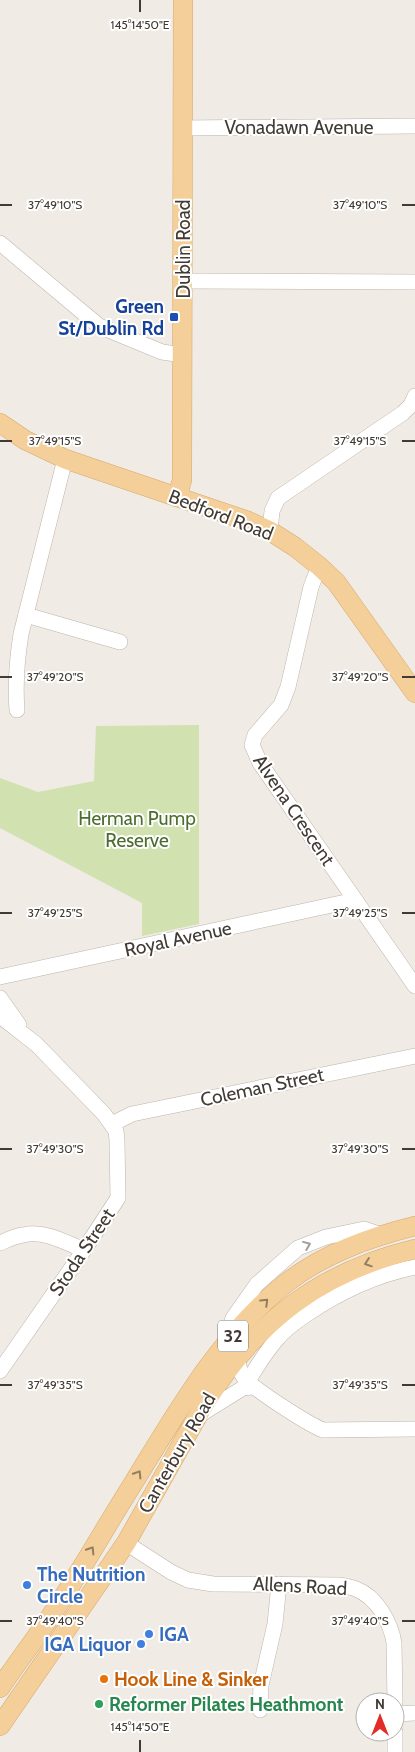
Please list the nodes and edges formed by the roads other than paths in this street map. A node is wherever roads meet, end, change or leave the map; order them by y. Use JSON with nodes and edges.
{"nodes":[{"id":1,"x":183,"y":0,"type":"edge"},
{"id":2,"x":415,"y":126,"type":"edge"},
{"id":3,"x":182,"y":128,"type":"junction"},
{"id":4,"x":0,"y":243,"type":"edge"},
{"id":5,"x":183,"y":281,"type":"junction"},
{"id":6,"x":415,"y":282,"type":"edge"},
{"id":7,"x":183,"y":355,"type":"junction"},
{"id":8,"x":415,"y":396,"type":"edge"},
{"id":9,"x":0,"y":423,"type":"edge"},
{"id":10,"x":65,"y":459,"type":"junction"},
{"id":11,"x":177,"y":497,"type":"junction"},
{"id":12,"x":270,"y":531,"type":"junction"},
{"id":13,"x":320,"y":566,"type":"junction"},
{"id":14,"x":26,"y":615,"type":"junction"},
{"id":15,"x":120,"y":642,"type":"dead end"},
{"id":16,"x":415,"y":693,"type":"edge"},
{"id":17,"x":17,"y":710,"type":"dead end"},
{"id":18,"x":356,"y":900,"type":"junction"},
{"id":19,"x":0,"y":977,"type":"edge"},
{"id":20,"x":415,"y":986,"type":"edge"},
{"id":21,"x":0,"y":998,"type":"edge"},
{"id":22,"x":0,"y":1016,"type":"edge"},
{"id":23,"x":26,"y":1035,"type":"junction"},
{"id":24,"x":415,"y":1056,"type":"edge"},
{"id":25,"x":112,"y":1124,"type":"junction"},
{"id":26,"x":415,"y":1226,"type":"edge"},
{"id":27,"x":0,"y":1243,"type":"edge"},
{"id":28,"x":84,"y":1250,"type":"junction"},
{"id":29,"x":415,"y":1250,"type":"edge"},
{"id":30,"x":415,"y":1267,"type":"edge"},
{"id":31,"x":231,"y":1352,"type":"junction"},
{"id":32,"x":0,"y":1371,"type":"edge"},
{"id":33,"x":249,"y":1386,"type":"junction"},
{"id":34,"x":195,"y":1418,"type":"junction"},
{"id":35,"x":415,"y":1429,"type":"edge"},
{"id":36,"x":104,"y":1530,"type":"junction"},
{"id":37,"x":126,"y":1543,"type":"junction"},
{"id":38,"x":278,"y":1584,"type":"junction"},
{"id":39,"x":1,"y":1686,"type":"edge"},
{"id":40,"x":394,"y":1692,"type":"edge"},
{"id":41,"x":19,"y":1696,"type":"junction"},
{"id":42,"x":260,"y":1710,"type":"dead end"},
{"id":43,"x":0,"y":1726,"type":"edge"}],
"edges":[{"from":1,"to":3,"type":"main road","name":"Dublin Road"},
{"from":2,"to":3,"type":"street","name":"Vonadawn Avenue"},
{"from":3,"to":5,"type":"main road","name":"Dublin Road"},
{"from":4,"to":7,"type":"street"},
{"from":5,"to":6,"type":"street"},
{"from":5,"to":7,"type":"main road","name":"Dublin Road"},
{"from":7,"to":11,"type":"main road","name":"Dublin Road"},
{"from":8,"to":12,"type":"street"},
{"from":9,"to":10,"type":"main road","name":"Bedford Road"},
{"from":10,"to":11,"type":"main road","name":"Bedford Road"},
{"from":10,"to":14,"type":"street"},
{"from":11,"to":12,"type":"main road","name":"Bedford Road"},
{"from":12,"to":13,"type":"main road","name":"Bedford Road"},
{"from":13,"to":16,"type":"main road","name":"Bedford Road"},
{"from":13,"to":18,"type":"street","name":"Alvena Crescent"},
{"from":14,"to":15,"type":"street"},
{"from":14,"to":17,"type":"street"},
{"from":18,"to":19,"type":"street","name":"Royal Avenue"},
{"from":18,"to":20,"type":"street","name":"Alvena Crescent"},
{"from":21,"to":23,"type":"street","name":"Stoda Street"},
{"from":22,"to":23,"type":"street","name":"Stoda Street"},
{"from":23,"to":25,"type":"street","name":"Stoda Street"},
{"from":24,"to":25,"type":"street","name":"Coleman Street"},
{"from":25,"to":28,"type":"street","name":"Stoda Street"},
{"from":31,"to":26,"type":"main road","name":"Canterbury Road","number":"32","one_way":true},
{"from":27,"to":28,"type":"street"},
{"from":28,"to":32,"type":"street","name":"Stoda Street"},
{"from":29,"to":31,"type":"main road","name":"Canterbury Road","number":"32","one_way":true},
{"from":30,"to":33,"type":"street"},
{"from":31,"to":33,"type":"street"},
{"from":31,"to":34,"type":"main road","name":"Canterbury Road","number":"32"},
{"from":36,"to":31,"type":"main road","name":"Canterbury Road","number":"32","one_way":true},
{"from":33,"to":34,"type":"street"},
{"from":33,"to":35,"type":"street"},
{"from":34,"to":37,"type":"main road","name":"Canterbury Road","number":"32"},
{"from":36,"to":37,"type":"main road"},
{"from":39,"to":36,"type":"main road","name":"Canterbury Road","number":"32","one_way":true},
{"from":37,"to":38,"type":"street","name":"Allens Road"},
{"from":37,"to":41,"type":"main road","name":"Canterbury Road","number":"32"},
{"from":38,"to":40,"type":"street","name":"Allens Road"},
{"from":38,"to":42,"type":"street"},
{"from":39,"to":41,"type":"main road"},
{"from":41,"to":43,"type":"main road","name":"Canterbury Road","number":"32"}]}
